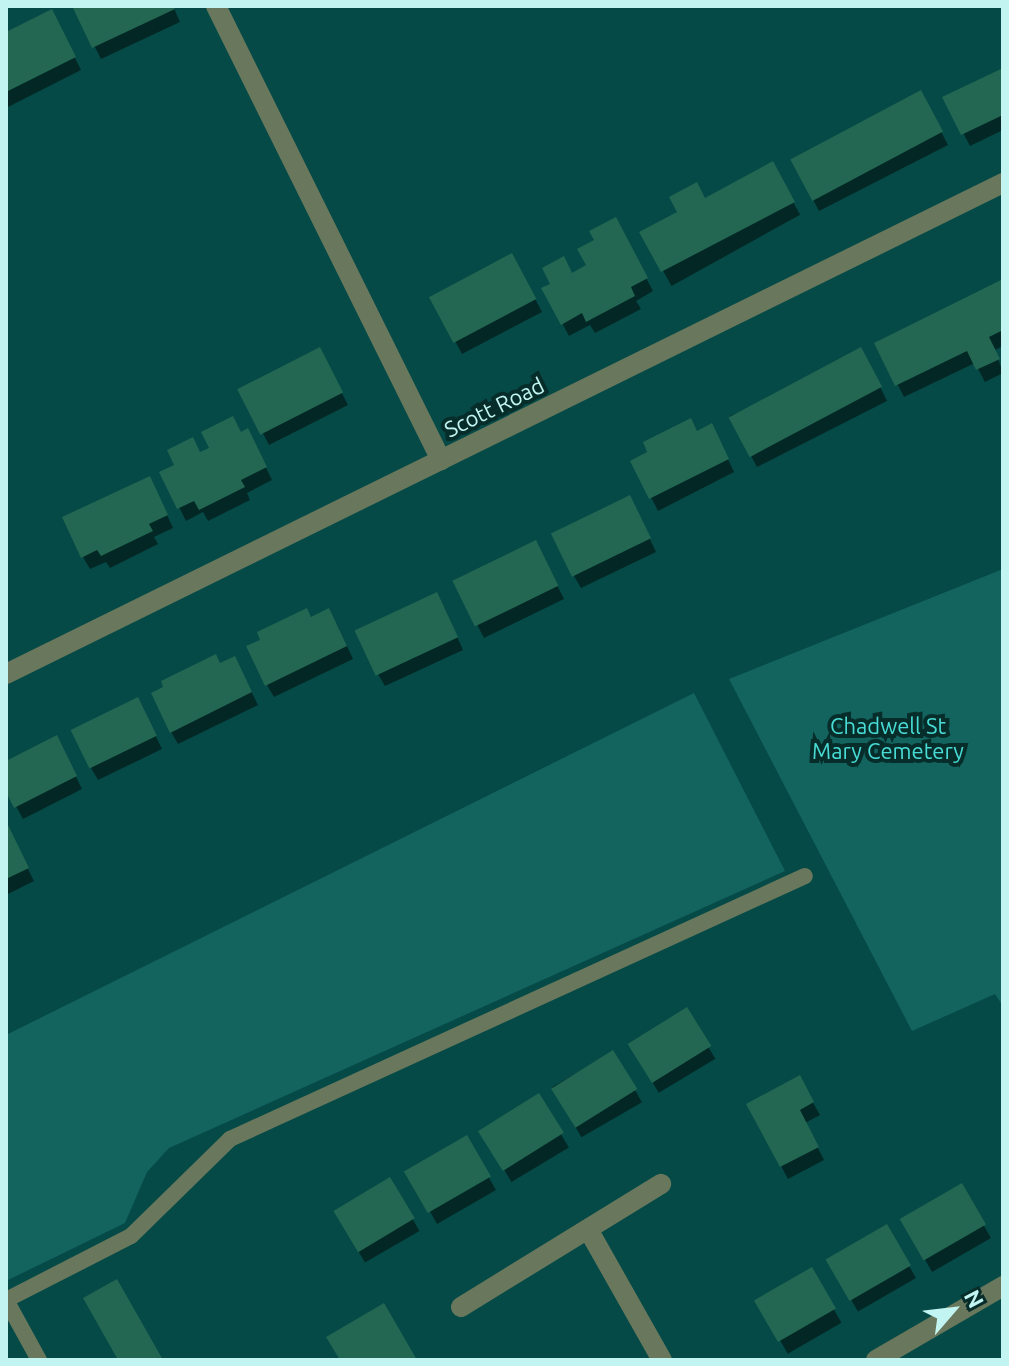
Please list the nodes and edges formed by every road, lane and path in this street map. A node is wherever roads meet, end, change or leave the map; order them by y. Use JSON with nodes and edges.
{"nodes":[{"id":1,"x":216,"y":6,"type":"edge"},
{"id":2,"x":1003,"y":183,"type":"edge"},
{"id":3,"x":441,"y":460,"type":"junction"},
{"id":4,"x":6,"y":674,"type":"edge"},
{"id":5,"x":805,"y":876,"type":"dead end"},
{"id":6,"x":661,"y":1184,"type":"dead end"},
{"id":7,"x":589,"y":1231,"type":"junction"},
{"id":8,"x":1003,"y":1286,"type":"edge"},
{"id":9,"x":461,"y":1307,"type":"dead end"},
{"id":10,"x":39,"y":1360,"type":"edge"},
{"id":11,"x":662,"y":1360,"type":"edge"},
{"id":12,"x":876,"y":1360,"type":"edge"}],
"edges":[{"from":1,"to":3,"type":"street"},
{"from":2,"to":3,"type":"street","name":"Scott Road"},
{"from":3,"to":4,"type":"street","name":"Scott Road"},
{"from":5,"to":10,"type":"lane"},
{"from":6,"to":7,"type":"street"},
{"from":7,"to":9,"type":"street"},
{"from":7,"to":11,"type":"street"},
{"from":8,"to":12,"type":"street"}]}
